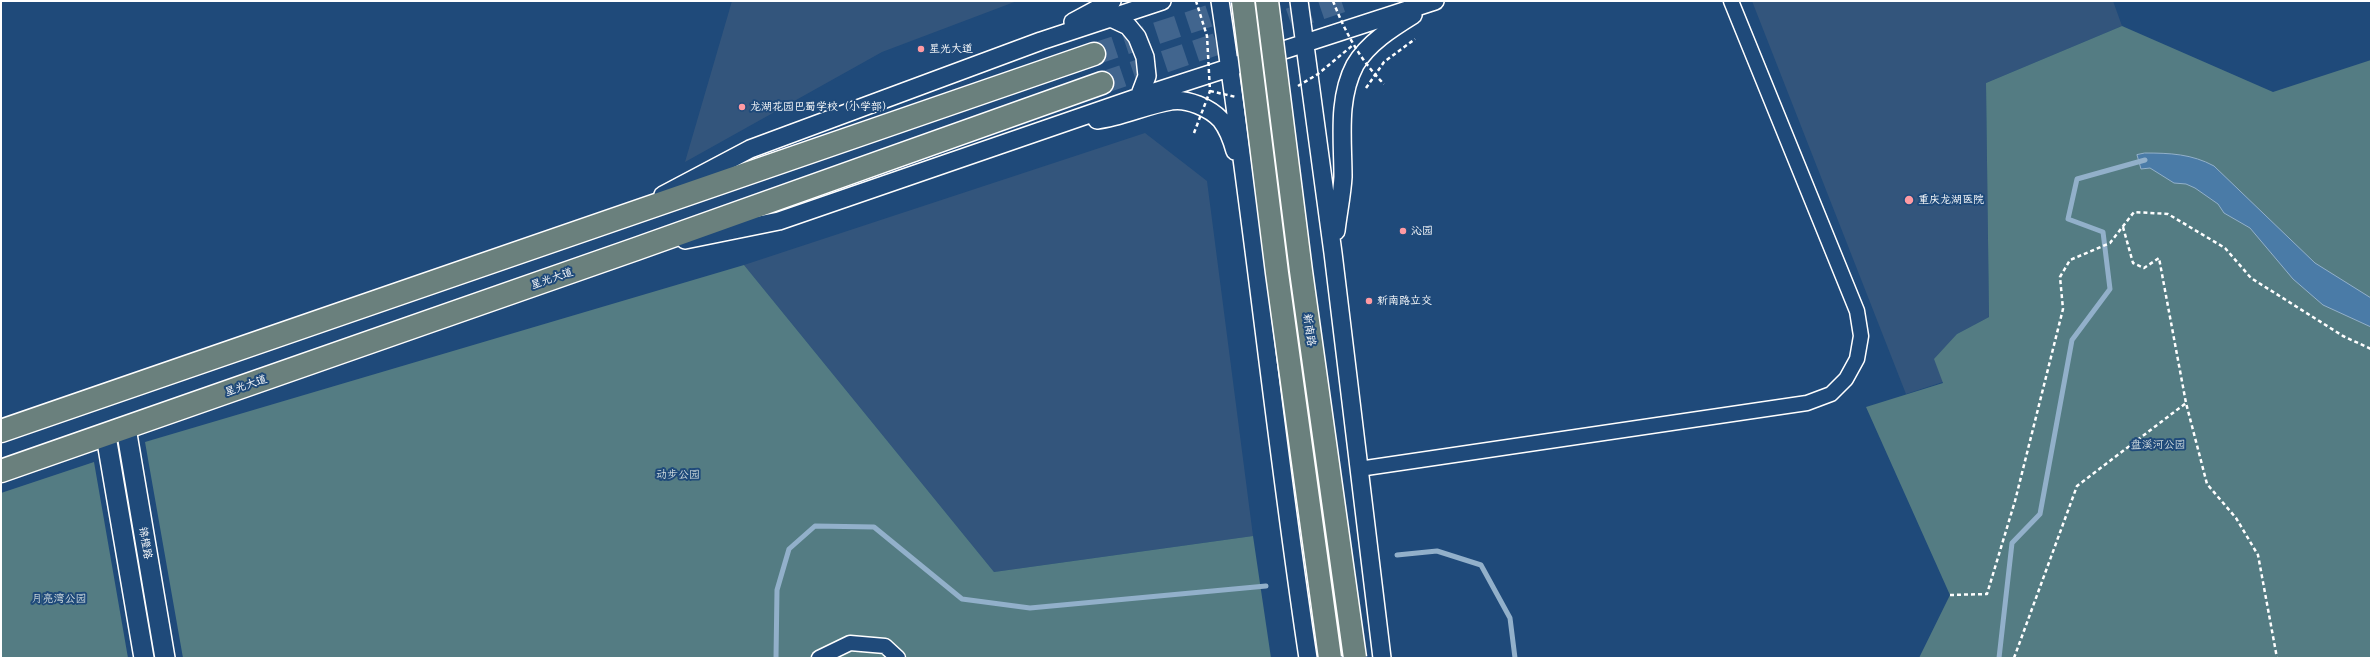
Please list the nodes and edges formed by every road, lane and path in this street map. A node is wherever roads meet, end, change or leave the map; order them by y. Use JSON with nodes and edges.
{"nodes":[{"id":1,"x":1112,"y":1,"type":"edge"},
{"id":2,"x":1162,"y":1,"type":"edge"},
{"id":3,"x":1196,"y":1,"type":"edge"},
{"id":4,"x":1220,"y":1,"type":"edge"},
{"id":5,"x":1243,"y":1,"type":"edge"},
{"id":6,"x":1267,"y":1,"type":"edge"},
{"id":7,"x":1299,"y":1,"type":"edge"},
{"id":8,"x":1334,"y":1,"type":"edge"},
{"id":9,"x":1434,"y":1,"type":"edge"},
{"id":10,"x":1731,"y":1,"type":"edge"},
{"id":11,"x":1111,"y":18,"type":"junction"},
{"id":12,"x":1415,"y":39,"type":"dead end"},
{"id":13,"x":1040,"y":41,"type":"junction"},
{"id":14,"x":1304,"y":44,"type":"junction"},
{"id":15,"x":1094,"y":54,"type":"tunnel mouth"},
{"id":16,"x":1230,"y":66,"type":"junction"},
{"id":17,"x":1374,"y":74,"type":"junction"},
{"id":18,"x":1102,"y":83,"type":"tunnel mouth"},
{"id":19,"x":1384,"y":84,"type":"dead end"},
{"id":20,"x":1364,"y":93,"type":"dead end"},
{"id":21,"x":1139,"y":97,"type":"junction"},
{"id":22,"x":1192,"y":122,"type":"dead end"},
{"id":23,"x":1198,"y":124,"type":"junction"},
{"id":24,"x":1053,"y":126,"type":"junction"},
{"id":25,"x":1203,"y":127,"type":"dead end"},
{"id":26,"x":1194,"y":133,"type":"dead end"},
{"id":27,"x":1245,"y":179,"type":"junction"},
{"id":28,"x":624,"y":215,"type":"junction"},
{"id":29,"x":2123,"y":227,"type":"junction"},
{"id":30,"x":636,"y":249,"type":"junction"},
{"id":31,"x":1333,"y":253,"type":"junction"},
{"id":32,"x":2371,"y":349,"type":"edge"},
{"id":33,"x":2186,"y":403,"type":"junction"},
{"id":34,"x":126,"y":428,"type":"junction"},
{"id":35,"x":1,"y":431,"type":"edge"},
{"id":36,"x":106,"y":436,"type":"junction"},
{"id":37,"x":1359,"y":469,"type":"junction"},
{"id":38,"x":1,"y":471,"type":"edge"},
{"id":39,"x":1950,"y":595,"type":"dead end"},
{"id":40,"x":144,"y":658,"type":"edge"},
{"id":41,"x":165,"y":658,"type":"edge"},
{"id":42,"x":819,"y":658,"type":"edge"},
{"id":43,"x":898,"y":658,"type":"edge"},
{"id":44,"x":1308,"y":658,"type":"edge"},
{"id":45,"x":1330,"y":658,"type":"edge"},
{"id":46,"x":1355,"y":658,"type":"edge"},
{"id":47,"x":1382,"y":658,"type":"edge"},
{"id":48,"x":2014,"y":658,"type":"edge"},
{"id":49,"x":2277,"y":658,"type":"edge"}],
"edges":[{"from":1,"to":13,"type":"street"},
{"from":2,"to":11,"type":"street"},
{"from":3,"to":23,"type":"path","bridge":true},
{"from":4,"to":16,"type":"street"},
{"from":5,"to":45,"type":"main road","bridge":true},
{"from":6,"to":46,"type":"main road","name":"新南路","bridge":true},
{"from":7,"to":14,"type":"street"},
{"from":8,"to":17,"type":"path","bridge":true},
{"from":9,"to":14,"type":"street"},
{"from":9,"to":31,"type":"street"},
{"from":10,"to":37,"type":"street"},
{"from":11,"to":13,"type":"street"},
{"from":11,"to":21,"type":"street"},
{"from":12,"to":17,"type":"path"},
{"from":13,"to":28,"type":"street"},
{"from":14,"to":16,"type":"street"},
{"from":14,"to":31,"type":"street"},
{"from":15,"to":28,"type":"main road"},
{"from":16,"to":21,"type":"street"},
{"from":16,"to":27,"type":"street"},
{"from":17,"to":19,"type":"path","bridge":true},
{"from":17,"to":20,"type":"path"},
{"from":18,"to":30,"type":"main road","name":"星光大道"},
{"from":21,"to":24,"type":"street"},
{"from":22,"to":23,"type":"path","bridge":true},
{"from":23,"to":25,"type":"path"},
{"from":23,"to":26,"type":"path","bridge":true},
{"from":24,"to":27,"type":"street"},
{"from":24,"to":30,"type":"street"},
{"from":27,"to":44,"type":"street"},
{"from":28,"to":35,"type":"main road"},
{"from":29,"to":32,"type":"path"},
{"from":29,"to":33,"type":"path"},
{"from":29,"to":39,"type":"path"},
{"from":30,"to":34,"type":"main road","name":"星光大道"},
{"from":31,"to":37,"type":"street"},
{"from":33,"to":48,"type":"path"},
{"from":33,"to":49,"type":"path"},
{"from":34,"to":36,"type":"main road","name":"星光大道"},
{"from":34,"to":41,"type":"main road","name":"锦橙路"},
{"from":36,"to":38,"type":"main road","name":"星光大道"},
{"from":36,"to":40,"type":"main road","name":"锦橙路"},
{"from":37,"to":47,"type":"street"},
{"from":42,"to":43,"type":"street"}]}
